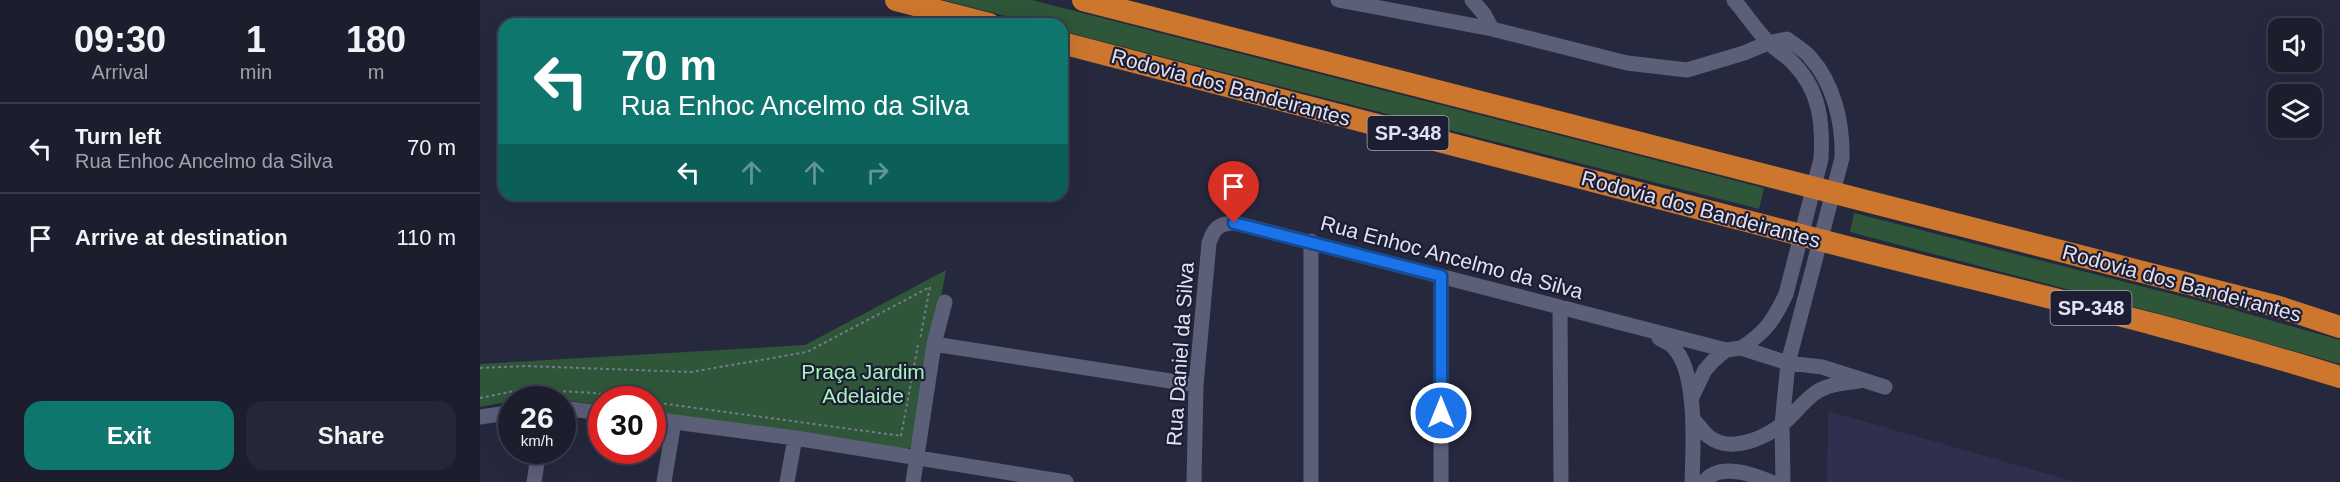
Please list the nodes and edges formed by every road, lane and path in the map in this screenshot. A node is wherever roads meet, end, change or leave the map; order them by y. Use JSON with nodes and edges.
{"nodes":[{"id":1,"x":896,"y":0,"type":"edge"},
{"id":2,"x":1083,"y":0,"type":"edge"},
{"id":3,"x":1338,"y":0,"type":"edge"},
{"id":4,"x":1472,"y":0,"type":"edge"},
{"id":5,"x":1734,"y":0,"type":"edge"},
{"id":6,"x":1364,"y":3,"type":"edge"},
{"id":7,"x":966,"y":18,"type":"edge"},
{"id":8,"x":1492,"y":29,"type":"junction"},
{"id":9,"x":1768,"y":42,"type":"junction"},
{"id":10,"x":1068,"y":45,"type":"edge"},
{"id":11,"x":1213,"y":230,"type":"joint"},
{"id":12,"x":1311,"y":241,"type":"junction"},
{"id":13,"x":1441,"y":276,"type":"junction"},
{"id":14,"x":945,"y":302,"type":"dead end"},
{"id":15,"x":1560,"y":307,"type":"junction"},
{"id":16,"x":2340,"y":327,"type":"edge"},
{"id":17,"x":1646,"y":330,"type":"junction"},
{"id":18,"x":934,"y":344,"type":"junction"},
{"id":19,"x":1733,"y":349,"type":"junction"},
{"id":20,"x":1788,"y":363,"type":"junction"},
{"id":21,"x":480,"y":368,"type":"edge"},
{"id":22,"x":2340,"y":377,"type":"edge"},
{"id":23,"x":1862,"y":381,"type":"junction"},
{"id":24,"x":1196,"y":385,"type":"junction"},
{"id":25,"x":1886,"y":387,"type":"dead end"},
{"id":26,"x":588,"y":393,"type":"edge"},
{"id":27,"x":480,"y":398,"type":"edge"},
{"id":28,"x":1691,"y":399,"type":"junction"},
{"id":29,"x":666,"y":404,"type":"edge"},
{"id":30,"x":498,"y":414,"type":"edge"},
{"id":31,"x":480,"y":417,"type":"edge"},
{"id":32,"x":1693,"y":419,"type":"junction"},
{"id":33,"x":666,"y":421,"type":"edge"},
{"id":34,"x":674,"y":422,"type":"junction"},
{"id":35,"x":1782,"y":424,"type":"junction"},
{"id":36,"x":795,"y":438,"type":"junction"},
{"id":37,"x":918,"y":458,"type":"junction"},
{"id":38,"x":537,"y":464,"type":"edge"},
{"id":39,"x":1040,"y":480,"type":"edge"},
{"id":40,"x":534,"y":482,"type":"edge"},
{"id":41,"x":664,"y":482,"type":"edge"},
{"id":42,"x":787,"y":482,"type":"edge"},
{"id":43,"x":913,"y":482,"type":"edge"},
{"id":44,"x":1066,"y":482,"type":"edge"},
{"id":45,"x":1194,"y":482,"type":"edge"},
{"id":46,"x":1311,"y":482,"type":"edge"},
{"id":47,"x":1441,"y":482,"type":"edge"},
{"id":48,"x":1561,"y":482,"type":"edge"},
{"id":49,"x":1692,"y":482,"type":"edge"},
{"id":50,"x":1704,"y":482,"type":"edge"},
{"id":51,"x":1770,"y":482,"type":"edge"},
{"id":52,"x":1784,"y":482,"type":"edge"}],
"edges":[{"from":1,"to":7,"type":"highway"},
{"from":2,"to":16,"type":"highway","name":"Rodovia dos Bandeirantes","number":"SP-348"},
{"from":3,"to":6,"type":"street"},
{"from":4,"to":8,"type":"street"},
{"from":5,"to":9,"type":"street"},
{"from":6,"to":8,"type":"street"},
{"from":8,"to":9,"type":"street"},
{"from":9,"to":19,"type":"street"},
{"from":9,"to":20,"type":"street"},
{"from":10,"to":22,"type":"highway","name":"Rodovia dos Bandeirantes","number":"SP-348"},
{"from":11,"to":12,"type":"street","name":"Rua Enhoc Ancelmo da Silva"},
{"from":11,"to":24,"type":"street","name":"Rua Daniel da Silva"},
{"from":12,"to":13,"type":"street","name":"Rua Enhoc Ancelmo da Silva"},
{"from":12,"to":46,"type":"street"},
{"from":13,"to":15,"type":"street","name":"Rua Enhoc Ancelmo da Silva"},
{"from":13,"to":47,"type":"street"},
{"from":14,"to":18,"type":"street"},
{"from":15,"to":17,"type":"street","name":"Rua Enhoc Ancelmo da Silva"},
{"from":15,"to":48,"type":"street"},
{"from":17,"to":19,"type":"street","name":"Rua Enhoc Ancelmo da Silva"},
{"from":17,"to":28,"type":"street","name":"Rua Enhoc Ancelmo da Silva"},
{"from":18,"to":24,"type":"street"},
{"from":18,"to":37,"type":"street"},
{"from":19,"to":20,"type":"street"},
{"from":19,"to":28,"type":"street"},
{"from":20,"to":23,"type":"street"},
{"from":20,"to":35,"type":"street"},
{"from":21,"to":29,"type":"path"},
{"from":23,"to":25,"type":"street"},
{"from":23,"to":35,"type":"street"},
{"from":24,"to":45,"type":"street","name":"Rua Daniel da Silva"},
{"from":26,"to":27,"type":"path"},
{"from":28,"to":32,"type":"street"},
{"from":30,"to":31,"type":"street"},
{"from":32,"to":35,"type":"street"},
{"from":32,"to":49,"type":"street"},
{"from":33,"to":34,"type":"street"},
{"from":34,"to":36,"type":"street"},
{"from":34,"to":41,"type":"street"},
{"from":35,"to":52,"type":"street"},
{"from":36,"to":37,"type":"street"},
{"from":36,"to":42,"type":"street"},
{"from":37,"to":39,"type":"street"},
{"from":37,"to":43,"type":"street"},
{"from":38,"to":40,"type":"street"},
{"from":39,"to":44,"type":"street"},
{"from":50,"to":51,"type":"street"}]}
